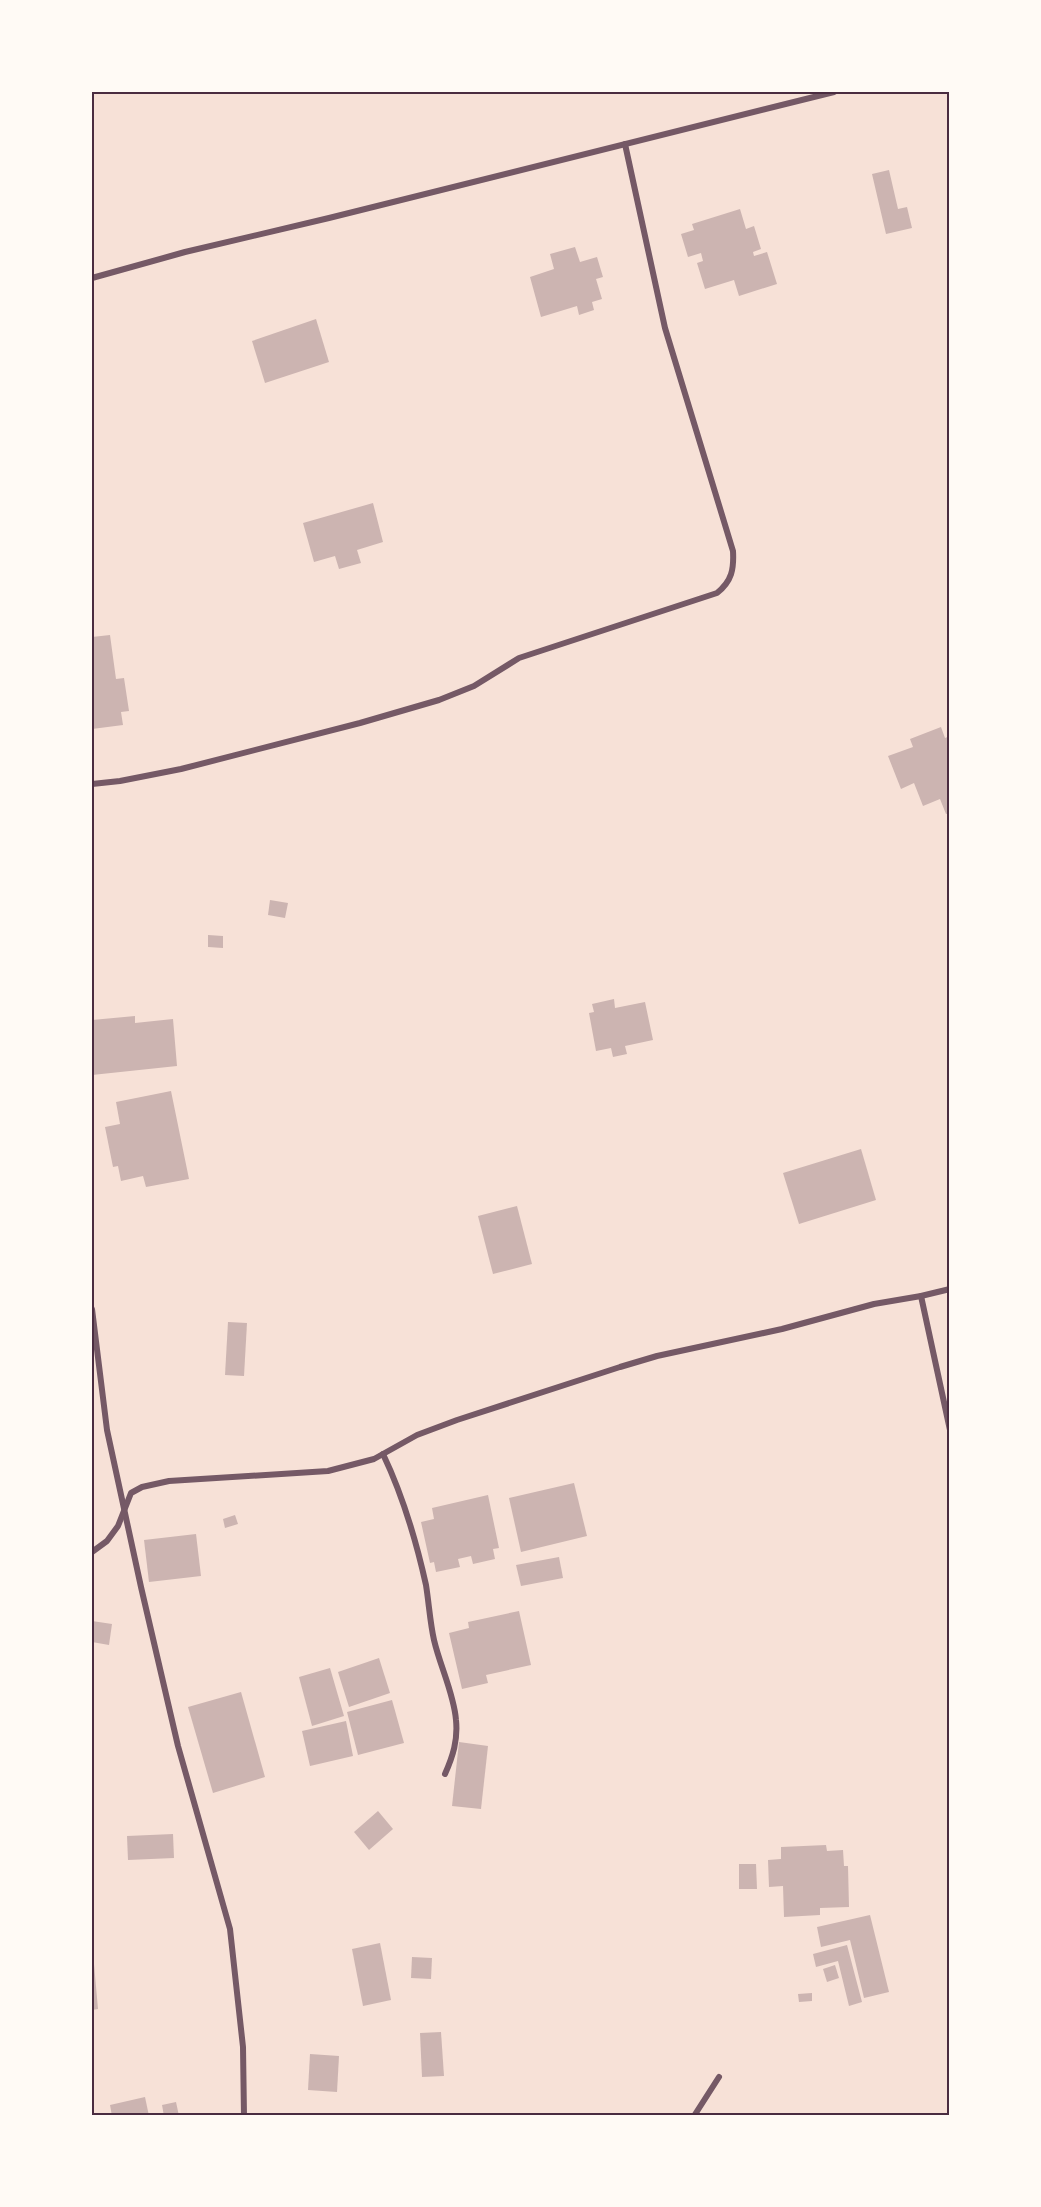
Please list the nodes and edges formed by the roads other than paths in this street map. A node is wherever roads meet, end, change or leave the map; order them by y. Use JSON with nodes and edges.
{"nodes":[{"id":1,"x":834,"y":92,"type":"edge"},
{"id":2,"x":624,"y":144,"type":"junction"},
{"id":3,"x":92,"y":278,"type":"edge"},
{"id":4,"x":92,"y":784,"type":"edge"},
{"id":5,"x":950,"y":1289,"type":"edge"},
{"id":6,"x":921,"y":1296,"type":"junction"},
{"id":7,"x":92,"y":1309,"type":"edge"},
{"id":8,"x":950,"y":1430,"type":"edge"},
{"id":9,"x":383,"y":1454,"type":"junction"},
{"id":10,"x":125,"y":1505,"type":"junction"},
{"id":11,"x":92,"y":1552,"type":"edge"},
{"id":12,"x":445,"y":1774,"type":"dead end"},
{"id":13,"x":719,"y":2077,"type":"dead end"},
{"id":14,"x":244,"y":2115,"type":"edge"},
{"id":15,"x":694,"y":2115,"type":"edge"}],
"edges":[{"from":1,"to":2,"type":"street"},
{"from":2,"to":3,"type":"street"},
{"from":2,"to":4,"type":"street"},
{"from":5,"to":6,"type":"street"},
{"from":6,"to":8,"type":"street"},
{"from":6,"to":9,"type":"street"},
{"from":7,"to":10,"type":"street"},
{"from":9,"to":10,"type":"street"},
{"from":9,"to":12,"type":"street"},
{"from":10,"to":11,"type":"street"},
{"from":10,"to":14,"type":"street"},
{"from":13,"to":15,"type":"street"}]}
